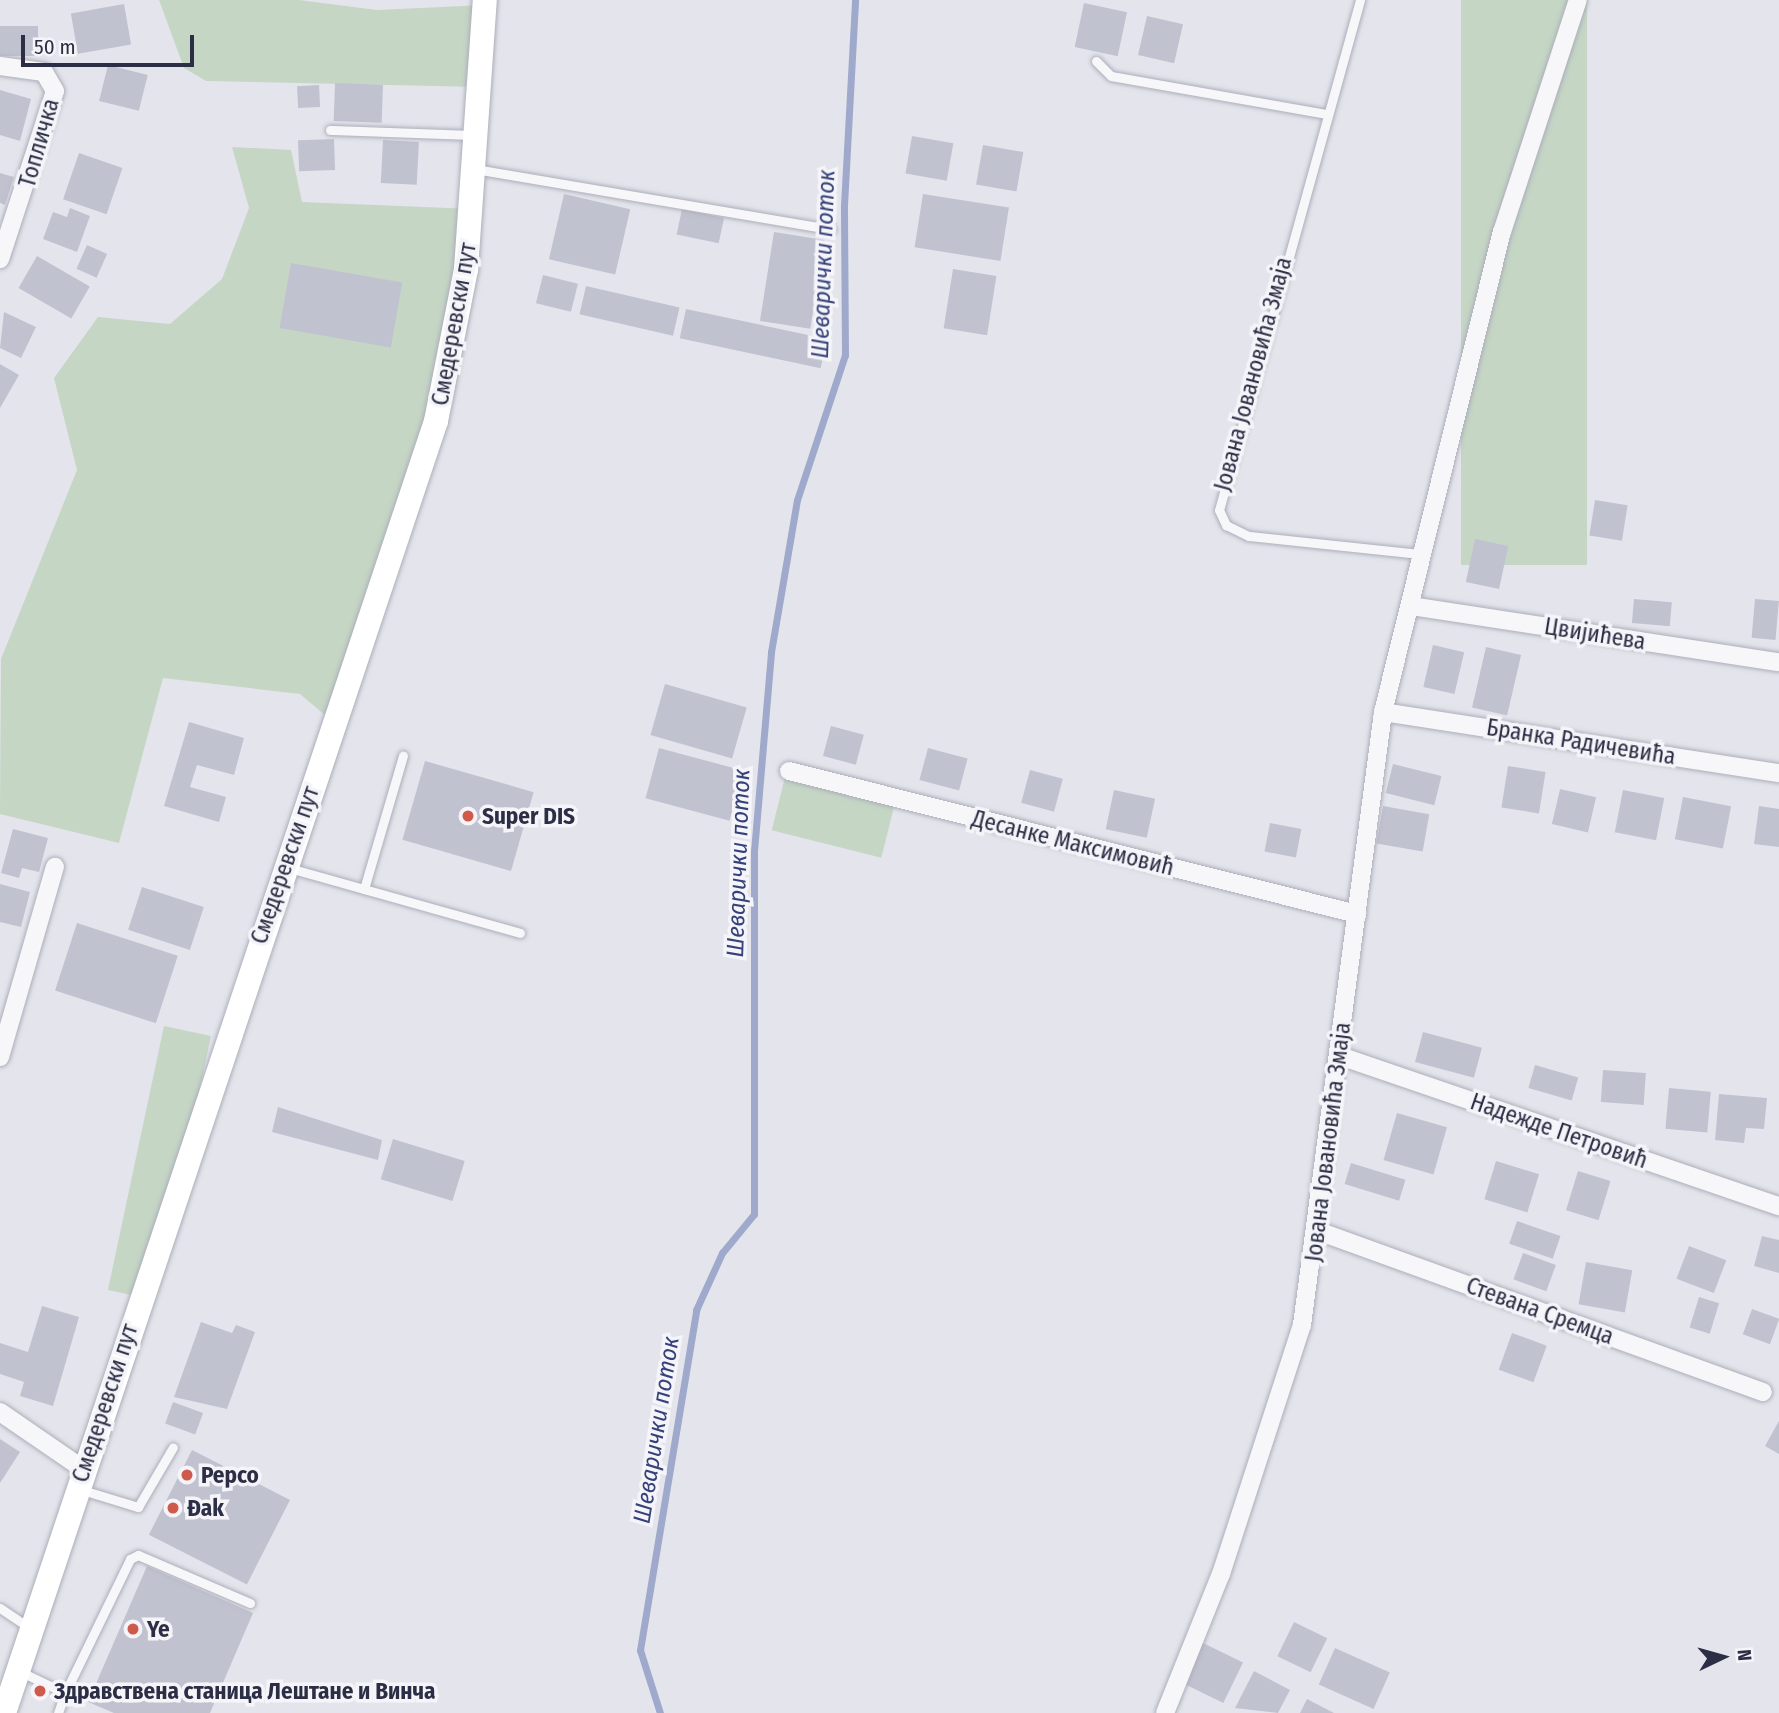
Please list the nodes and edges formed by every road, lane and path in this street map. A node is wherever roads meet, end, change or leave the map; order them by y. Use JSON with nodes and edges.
{"nodes":[{"id":1,"x":485,"y":0,"type":"edge"},
{"id":2,"x":1360,"y":0,"type":"edge"},
{"id":3,"x":1577,"y":0,"type":"edge"},
{"id":4,"x":1096,"y":61,"type":"dead end"},
{"id":5,"x":0,"y":66,"type":"edge"},
{"id":6,"x":1326,"y":114,"type":"junction"},
{"id":7,"x":330,"y":130,"type":"dead end"},
{"id":8,"x":477,"y":135,"type":"junction"},
{"id":9,"x":475,"y":169,"type":"junction"},
{"id":10,"x":831,"y":229,"type":"dead end"},
{"id":11,"x":0,"y":259,"type":"edge"},
{"id":12,"x":1420,"y":554,"type":"junction"},
{"id":13,"x":1412,"y":606,"type":"junction"},
{"id":14,"x":1779,"y":662,"type":"edge"},
{"id":15,"x":1383,"y":712,"type":"junction"},
{"id":16,"x":403,"y":756,"type":"dead end"},
{"id":17,"x":789,"y":771,"type":"dead end"},
{"id":18,"x":1779,"y":773,"type":"edge"},
{"id":19,"x":55,"y":867,"type":"dead end"},
{"id":20,"x":284,"y":867,"type":"junction"},
{"id":21,"x":364,"y":889,"type":"junction"},
{"id":22,"x":1357,"y":914,"type":"junction"},
{"id":23,"x":520,"y":933,"type":"dead end"},
{"id":24,"x":1340,"y":1056,"type":"junction"},
{"id":25,"x":0,"y":1057,"type":"edge"},
{"id":26,"x":1779,"y":1206,"type":"edge"},
{"id":27,"x":1318,"y":1231,"type":"junction"},
{"id":28,"x":1763,"y":1392,"type":"dead end"},
{"id":29,"x":0,"y":1412,"type":"edge"},
{"id":30,"x":173,"y":1447,"type":"dead end"},
{"id":31,"x":80,"y":1479,"type":"junction"},
{"id":32,"x":250,"y":1603,"type":"dead end"},
{"id":33,"x":0,"y":1608,"type":"edge"},
{"id":34,"x":30,"y":1628,"type":"junction"},
{"id":35,"x":17,"y":1671,"type":"junction"},
{"id":36,"x":65,"y":1693,"type":"junction"},
{"id":37,"x":4,"y":1713,"type":"edge"},
{"id":38,"x":58,"y":1713,"type":"edge"},
{"id":39,"x":1165,"y":1713,"type":"edge"}],
"edges":[{"from":1,"to":8,"type":"main road","name":"Смедеревски пут"},
{"from":2,"to":6,"type":"lane","name":"Јована Јовановића Змаја"},
{"from":3,"to":12,"type":"street","name":"Јована Јовановића Змаја"},
{"from":4,"to":6,"type":"lane"},
{"from":5,"to":11,"type":"street","name":"Топличка"},
{"from":6,"to":12,"type":"lane","name":"Јована Јовановића Змаја"},
{"from":7,"to":8,"type":"lane"},
{"from":8,"to":9,"type":"main road","name":"Смедеревски пут"},
{"from":9,"to":10,"type":"lane"},
{"from":9,"to":20,"type":"main road","name":"Смедеревски пут"},
{"from":12,"to":13,"type":"street","name":"Јована Јовановића Змаја"},
{"from":13,"to":14,"type":"street","name":"Цвијићева"},
{"from":13,"to":15,"type":"street","name":"Јована Јовановића Змаја"},
{"from":15,"to":18,"type":"street","name":"Бранка Радичевића"},
{"from":15,"to":22,"type":"street","name":"Јована Јовановића Змаја"},
{"from":16,"to":21,"type":"lane"},
{"from":17,"to":22,"type":"street","name":"Десанке Максимовић"},
{"from":19,"to":25,"type":"street"},
{"from":20,"to":21,"type":"lane"},
{"from":20,"to":31,"type":"main road","name":"Смедеревски пут"},
{"from":21,"to":23,"type":"lane"},
{"from":22,"to":24,"type":"street","name":"Јована Јовановића Змаја"},
{"from":24,"to":26,"type":"street","name":"Надежде Петровић"},
{"from":24,"to":27,"type":"street","name":"Јована Јовановића Змаја"},
{"from":27,"to":28,"type":"street","name":"Стевана Сремца"},
{"from":27,"to":39,"type":"street","name":"Јована Јовановића Змаја"},
{"from":29,"to":31,"type":"street"},
{"from":30,"to":31,"type":"lane"},
{"from":31,"to":34,"type":"main road","name":"Смедеревски пут"},
{"from":32,"to":36,"type":"lane"},
{"from":33,"to":34,"type":"lane"},
{"from":34,"to":35,"type":"main road","name":"Смедеревски пут"},
{"from":35,"to":36,"type":"lane"},
{"from":35,"to":37,"type":"main road","name":"Смедеревски пут"},
{"from":36,"to":38,"type":"lane"}]}
